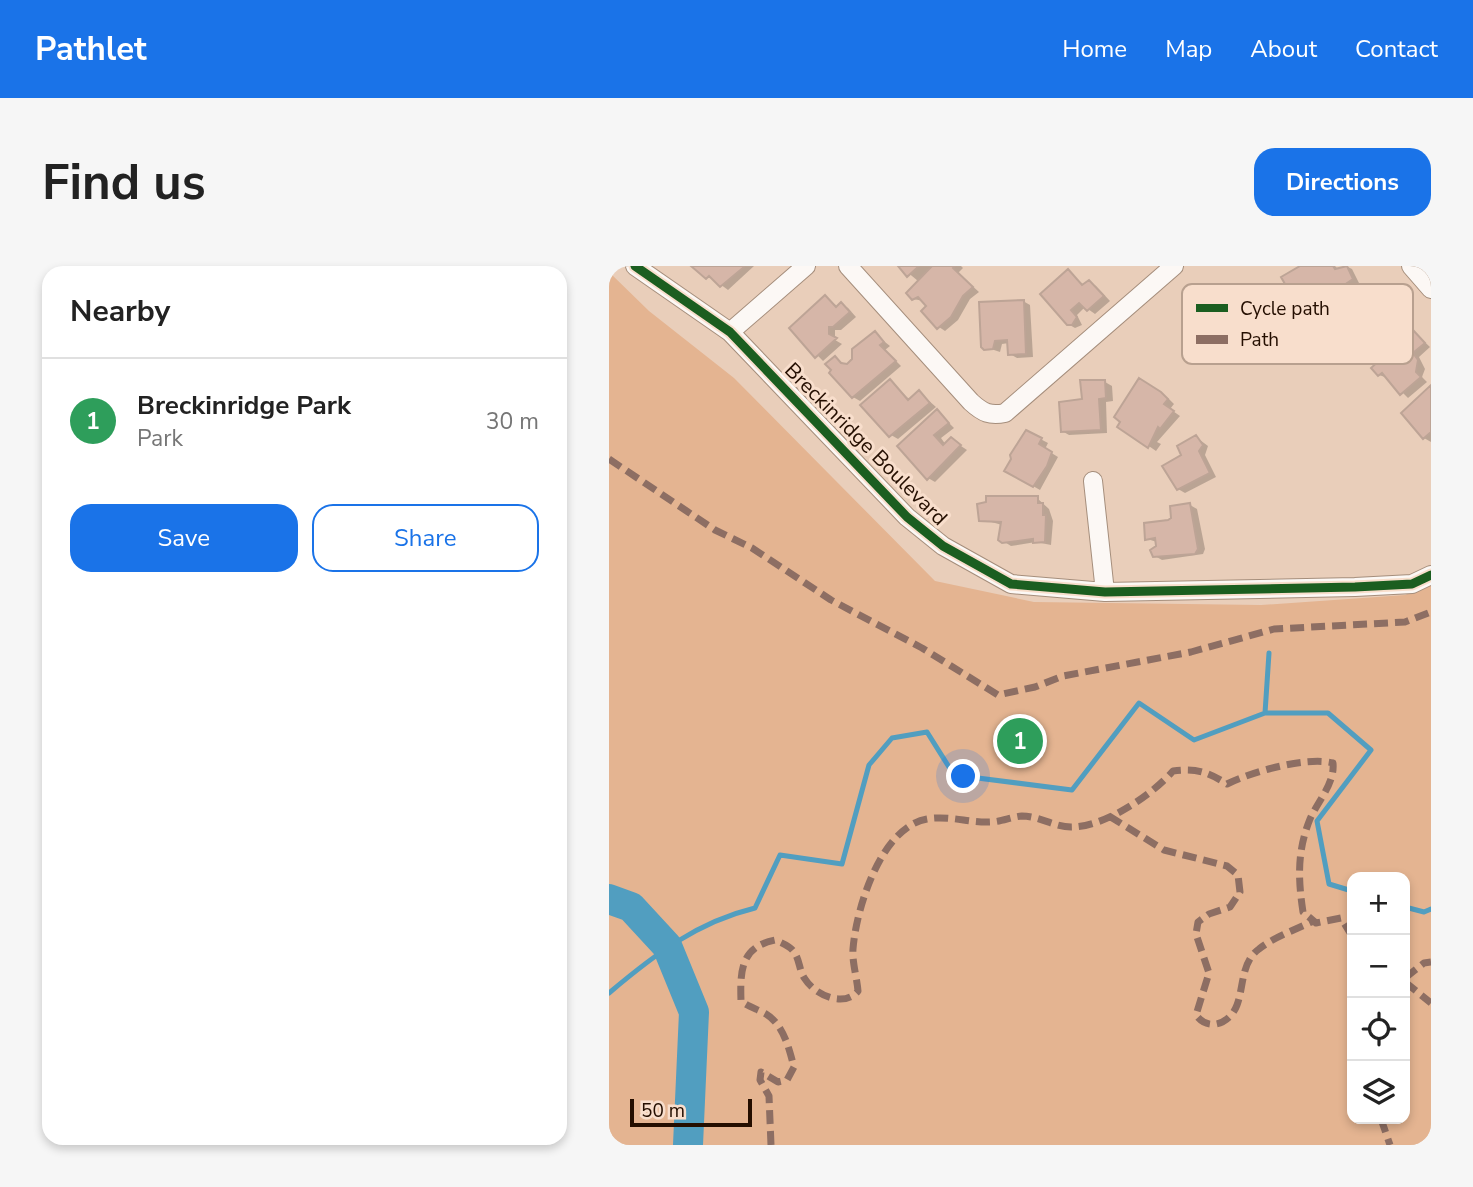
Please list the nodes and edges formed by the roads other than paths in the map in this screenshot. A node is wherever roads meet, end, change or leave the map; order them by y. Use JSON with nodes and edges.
{"nodes":[{"id":1,"x":635,"y":266,"type":"edge"},
{"id":2,"x":806,"y":266,"type":"edge"},
{"id":3,"x":848,"y":266,"type":"edge"},
{"id":4,"x":1174,"y":266,"type":"edge"},
{"id":5,"x":1411,"y":266,"type":"edge"},
{"id":6,"x":1431,"y":289,"type":"edge"},
{"id":7,"x":730,"y":332,"type":"junction"},
{"id":8,"x":1093,"y":481,"type":"dead end"},
{"id":9,"x":1431,"y":575,"type":"edge"},
{"id":10,"x":1105,"y":592,"type":"junction"}],
"edges":[{"from":1,"to":7,"type":"street","name":"Breckinridge Boulevard"},
{"from":2,"to":7,"type":"street"},
{"from":3,"to":4,"type":"street"},
{"from":5,"to":6,"type":"street"},
{"from":7,"to":10,"type":"street","name":"Breckinridge Boulevard"},
{"from":8,"to":10,"type":"street"},
{"from":9,"to":10,"type":"street","name":"Breckinridge Boulevard"}]}
